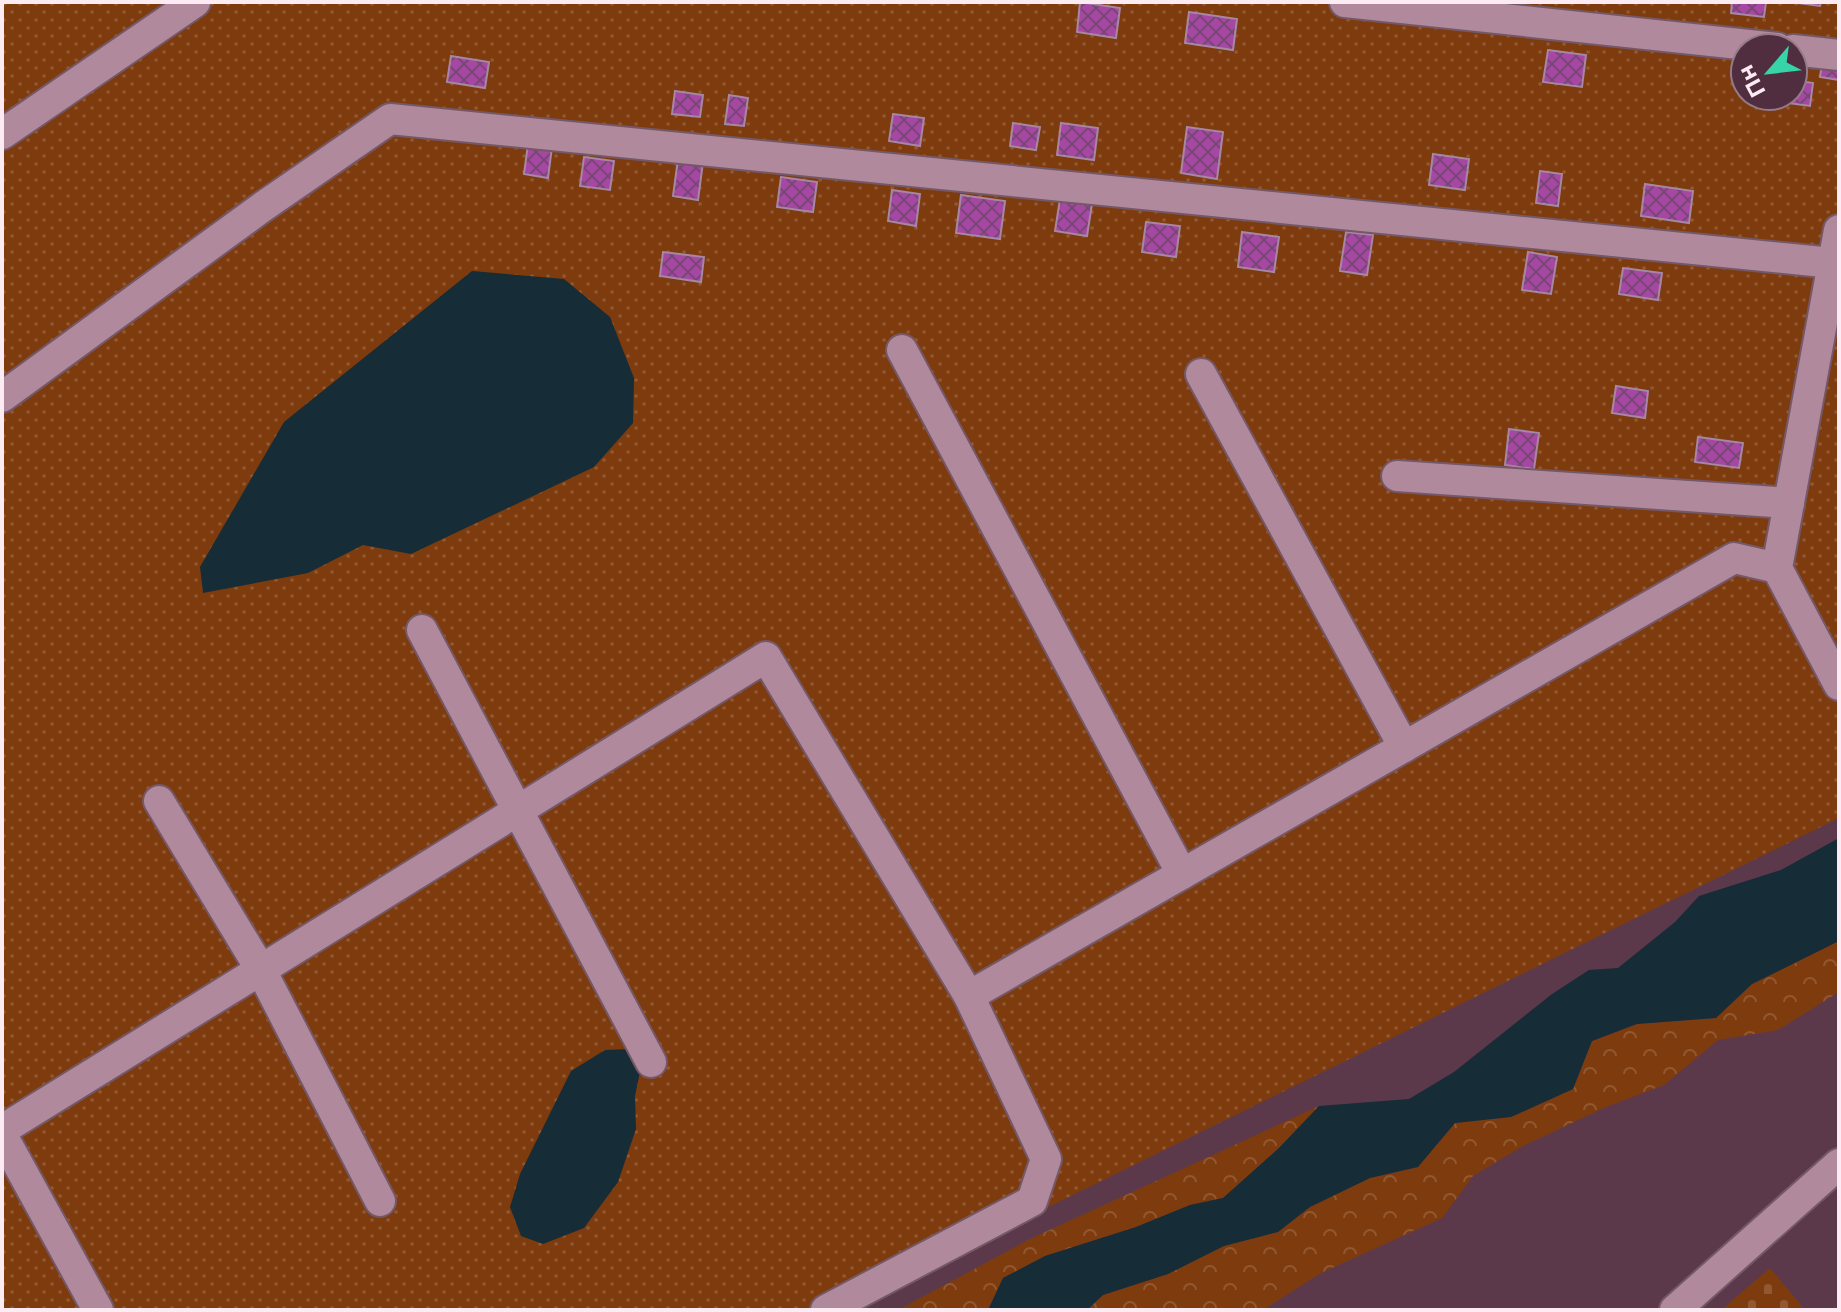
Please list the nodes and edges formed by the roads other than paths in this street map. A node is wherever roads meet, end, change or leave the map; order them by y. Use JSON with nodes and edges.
{"nodes":[{"id":1,"x":195,"y":2,"type":"edge"},
{"id":2,"x":1345,"y":2,"type":"edge"},
{"id":3,"x":1729,"y":43,"type":"edge"},
{"id":4,"x":1809,"y":52,"type":"edge"},
{"id":5,"x":1839,"y":55,"type":"edge"},
{"id":6,"x":2,"y":134,"type":"edge"},
{"id":7,"x":1839,"y":230,"type":"edge"},
{"id":8,"x":1833,"y":263,"type":"junction"},
{"id":9,"x":902,"y":350,"type":"dead end"},
{"id":10,"x":1201,"y":374,"type":"dead end"},
{"id":11,"x":2,"y":397,"type":"edge"},
{"id":12,"x":1397,"y":476,"type":"dead end"},
{"id":13,"x":1789,"y":503,"type":"junction"},
{"id":14,"x":1777,"y":568,"type":"junction"},
{"id":15,"x":422,"y":630,"type":"dead end"},
{"id":16,"x":1839,"y":685,"type":"edge"},
{"id":17,"x":1404,"y":747,"type":"junction"},
{"id":18,"x":159,"y":801,"type":"dead end"},
{"id":19,"x":518,"y":811,"type":"junction"},
{"id":20,"x":1182,"y":874,"type":"junction"},
{"id":21,"x":261,"y":970,"type":"junction"},
{"id":22,"x":969,"y":996,"type":"junction"},
{"id":23,"x":651,"y":1062,"type":"dead end"},
{"id":24,"x":2,"y":1132,"type":"edge"},
{"id":25,"x":1839,"y":1164,"type":"edge"},
{"id":26,"x":380,"y":1201,"type":"dead end"},
{"id":27,"x":98,"y":1310,"type":"edge"},
{"id":28,"x":826,"y":1310,"type":"edge"},
{"id":29,"x":1675,"y":1310,"type":"edge"}],
"edges":[{"from":1,"to":6,"type":"street"},
{"from":2,"to":3,"type":"street"},
{"from":4,"to":5,"type":"street"},
{"from":7,"to":8,"type":"street"},
{"from":8,"to":11,"type":"street"},
{"from":8,"to":13,"type":"street"},
{"from":9,"to":20,"type":"street"},
{"from":10,"to":17,"type":"street"},
{"from":12,"to":13,"type":"street"},
{"from":13,"to":14,"type":"street"},
{"from":14,"to":16,"type":"street"},
{"from":14,"to":17,"type":"street"},
{"from":15,"to":19,"type":"street"},
{"from":17,"to":20,"type":"street"},
{"from":18,"to":21,"type":"street"},
{"from":19,"to":21,"type":"street"},
{"from":19,"to":22,"type":"street"},
{"from":19,"to":23,"type":"street"},
{"from":20,"to":22,"type":"street"},
{"from":21,"to":24,"type":"street"},
{"from":21,"to":26,"type":"street"},
{"from":22,"to":28,"type":"street"},
{"from":24,"to":27,"type":"street"},
{"from":25,"to":29,"type":"street"}]}
